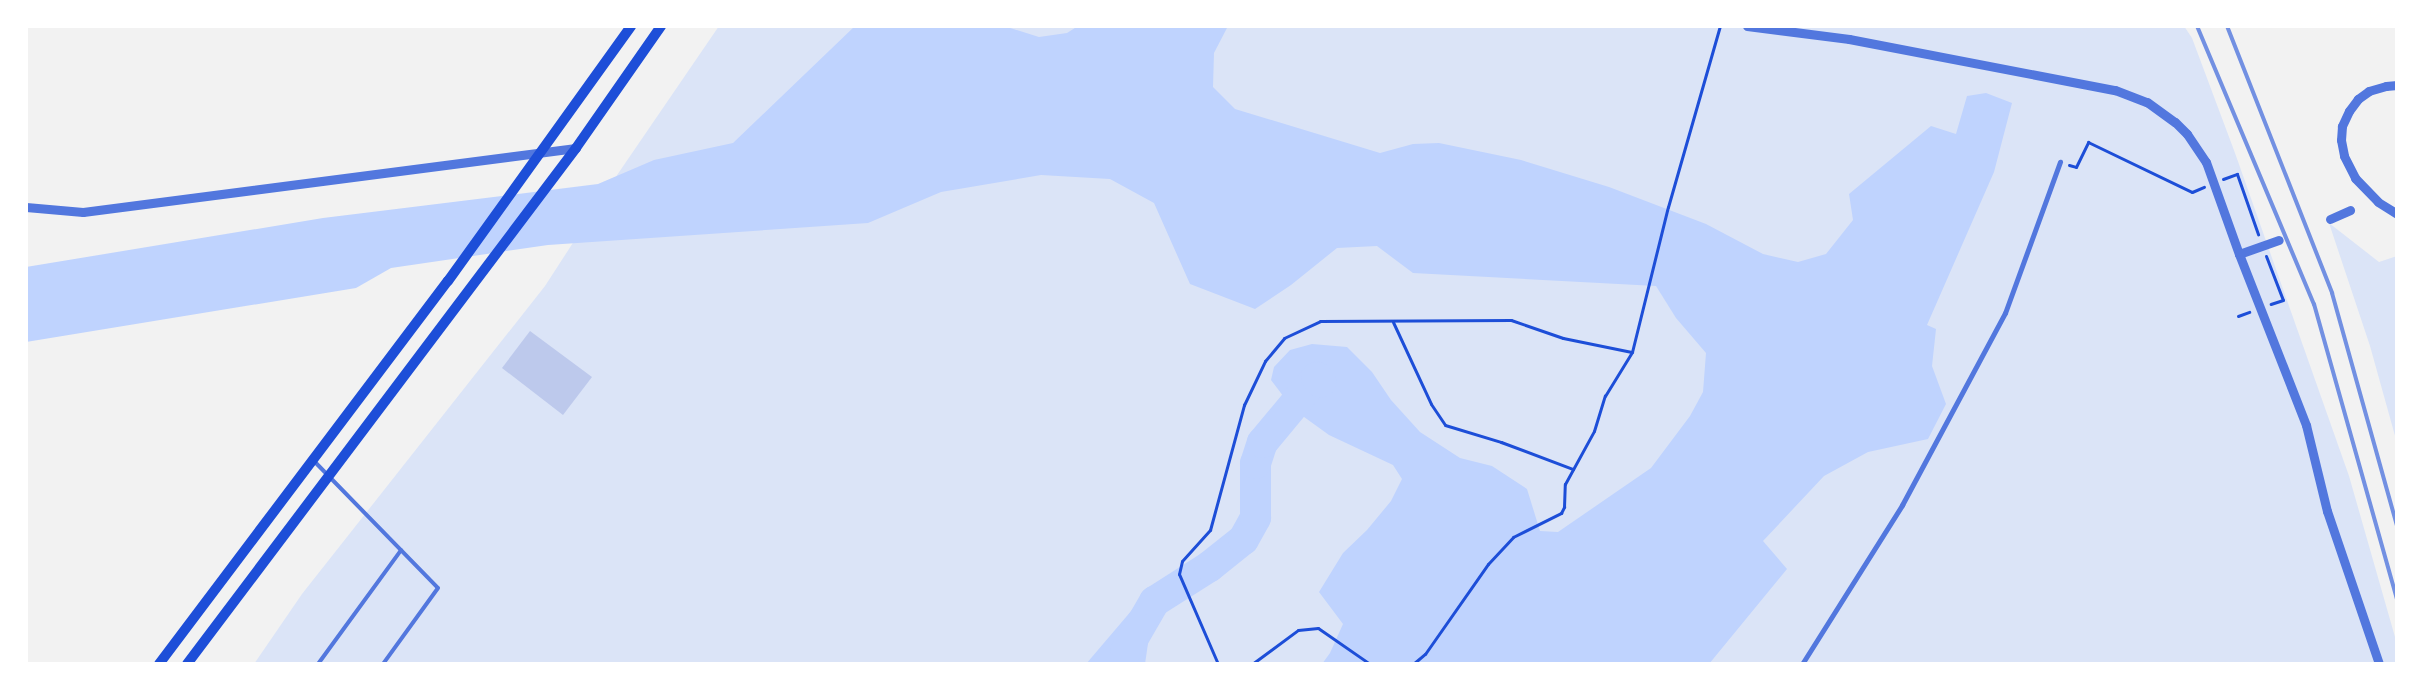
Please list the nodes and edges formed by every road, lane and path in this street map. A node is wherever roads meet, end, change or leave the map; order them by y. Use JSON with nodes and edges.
{"nodes":[{"id":1,"x":631,"y":26,"type":"edge"},
{"id":2,"x":661,"y":26,"type":"edge"},
{"id":3,"x":1720,"y":26,"type":"edge"},
{"id":4,"x":1747,"y":26,"type":"edge"},
{"id":5,"x":2397,"y":85,"type":"edge"},
{"id":6,"x":576,"y":148,"type":"junction"},
{"id":7,"x":541,"y":152,"type":"junction"},
{"id":8,"x":2060,"y":162,"type":"joint"},
{"id":9,"x":2219,"y":181,"type":"dead end"},
{"id":10,"x":2210,"y":185,"type":"dead end"},
{"id":11,"x":26,"y":207,"type":"edge"},
{"id":12,"x":2350,"y":210,"type":"dead end"},
{"id":13,"x":2397,"y":214,"type":"edge"},
{"id":14,"x":2330,"y":218,"type":"dead end"},
{"id":15,"x":2279,"y":240,"type":"dead end"},
{"id":16,"x":2262,"y":246,"type":"junction"},
{"id":17,"x":2239,"y":254,"type":"junction"},
{"id":18,"x":2265,"y":306,"type":"dead end"},
{"id":19,"x":2256,"y":309,"type":"dead end"},
{"id":20,"x":2238,"y":316,"type":"dead end"},
{"id":21,"x":1393,"y":322,"type":"junction"},
{"id":22,"x":1632,"y":352,"type":"junction"},
{"id":23,"x":312,"y":459,"type":"junction"},
{"id":24,"x":1573,"y":469,"type":"junction"},
{"id":25,"x":329,"y":474,"type":"junction"},
{"id":26,"x":401,"y":550,"type":"junction"},
{"id":27,"x":159,"y":664,"type":"edge"},
{"id":28,"x":187,"y":664,"type":"edge"},
{"id":29,"x":318,"y":664,"type":"edge"},
{"id":30,"x":383,"y":664,"type":"edge"},
{"id":31,"x":1218,"y":664,"type":"edge"},
{"id":32,"x":1252,"y":664,"type":"edge"},
{"id":33,"x":1370,"y":664,"type":"edge"},
{"id":34,"x":1413,"y":664,"type":"edge"},
{"id":35,"x":1802,"y":664,"type":"edge"},
{"id":36,"x":2378,"y":664,"type":"edge"}],
"edges":[{"from":1,"to":7,"type":"main road"},
{"from":2,"to":6,"type":"main road"},
{"from":3,"to":22,"type":"path"},
{"from":4,"to":17,"type":"street"},
{"from":5,"to":13,"type":"street"},
{"from":6,"to":7,"type":"street"},
{"from":6,"to":25,"type":"main road"},
{"from":7,"to":11,"type":"street"},
{"from":7,"to":23,"type":"main road"},
{"from":8,"to":10,"type":"path"},
{"from":8,"to":35,"type":"street"},
{"from":9,"to":16,"type":"path"},
{"from":12,"to":14,"type":"street"},
{"from":15,"to":16,"type":"street"},
{"from":16,"to":17,"type":"street"},
{"from":16,"to":18,"type":"path"},
{"from":17,"to":36,"type":"street"},
{"from":19,"to":20,"type":"path"},
{"from":21,"to":22,"type":"path"},
{"from":21,"to":24,"type":"path"},
{"from":21,"to":31,"type":"path"},
{"from":22,"to":24,"type":"path"},
{"from":23,"to":25,"type":"lane"},
{"from":23,"to":27,"type":"main road"},
{"from":24,"to":34,"type":"path"},
{"from":25,"to":26,"type":"lane"},
{"from":25,"to":28,"type":"main road"},
{"from":26,"to":29,"type":"lane"},
{"from":26,"to":30,"type":"lane"},
{"from":32,"to":33,"type":"path"}]}
